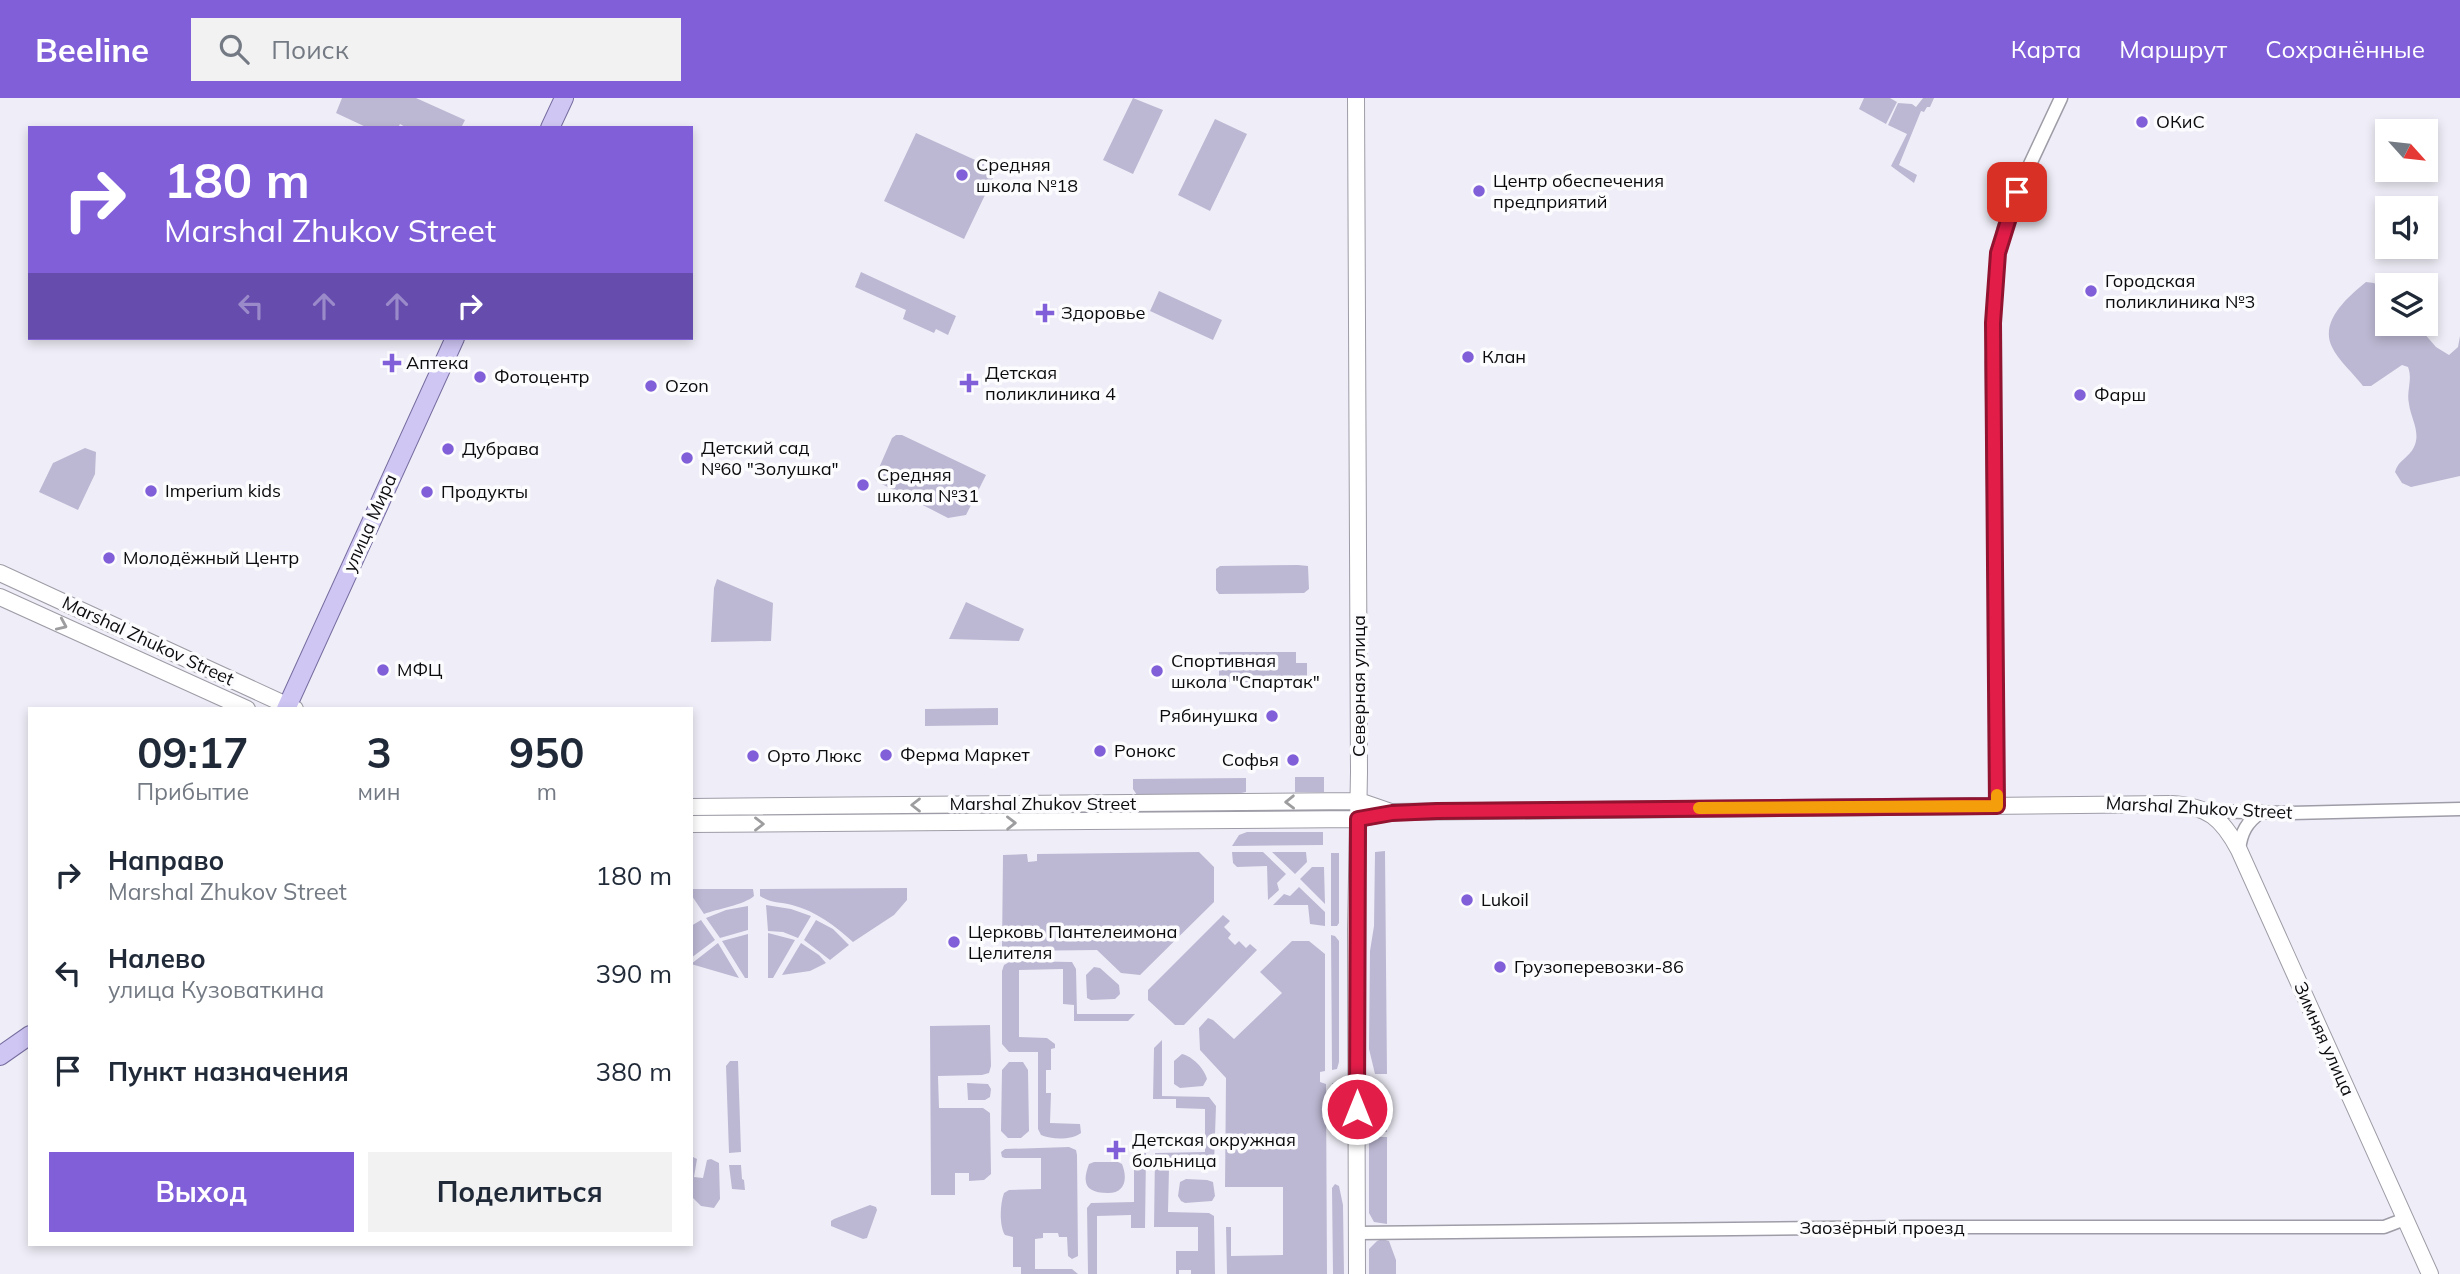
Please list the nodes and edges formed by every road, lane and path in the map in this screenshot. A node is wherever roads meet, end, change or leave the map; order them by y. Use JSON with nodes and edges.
{"nodes":[{"id":1,"x":564,"y":98,"type":"edge"},
{"id":2,"x":1356,"y":98,"type":"edge"},
{"id":3,"x":2061,"y":98,"type":"edge"},
{"id":4,"x":551,"y":126,"type":"edge"},
{"id":5,"x":454,"y":340,"type":"edge"},
{"id":6,"x":0,"y":573,"type":"edge"},
{"id":7,"x":44,"y":593,"type":"junction"},
{"id":8,"x":0,"y":597,"type":"edge"},
{"id":9,"x":35,"y":612,"type":"junction"},
{"id":10,"x":243,"y":707,"type":"edge"},
{"id":11,"x":288,"y":707,"type":"edge"},
{"id":12,"x":290,"y":707,"type":"edge"},
{"id":13,"x":1359,"y":802,"type":"junction"},
{"id":14,"x":1261,"y":803,"type":"junction"},
{"id":15,"x":1997,"y":806,"type":"junction"},
{"id":16,"x":693,"y":807,"type":"edge"},
{"id":17,"x":2460,"y":809,"type":"edge"},
{"id":18,"x":2207,"y":811,"type":"junction"},
{"id":19,"x":2238,"y":812,"type":"junction"},
{"id":20,"x":1392,"y":813,"type":"junction"},
{"id":21,"x":2261,"y":813,"type":"junction"},
{"id":22,"x":1358,"y":819,"type":"junction"},
{"id":23,"x":1261,"y":820,"type":"junction"},
{"id":24,"x":693,"y":824,"type":"edge"},
{"id":25,"x":2239,"y":850,"type":"junction"},
{"id":26,"x":28,"y":1036,"type":"edge"},
{"id":27,"x":0,"y":1056,"type":"edge"},
{"id":28,"x":2404,"y":1219,"type":"junction"},
{"id":29,"x":1357,"y":1233,"type":"junction"},
{"id":30,"x":1357,"y":1274,"type":"edge"},
{"id":31,"x":2430,"y":1274,"type":"edge"}],
"edges":[{"from":1,"to":4,"type":"main road"},
{"from":2,"to":13,"type":"main road","name":"Северная улица"},
{"from":3,"to":15,"type":"street"},
{"from":5,"to":12,"type":"main road","name":"улица Мира"},
{"from":6,"to":7,"type":"main road","name":"Marshal Zhukov Street"},
{"from":7,"to":9,"type":"main road"},
{"from":7,"to":11,"type":"main road","name":"Marshal Zhukov Street"},
{"from":8,"to":9,"type":"main road","name":"Marshal Zhukov Street"},
{"from":9,"to":10,"type":"main road","name":"Marshal Zhukov Street","one_way":true},
{"from":13,"to":14,"type":"main road","name":"Marshal Zhukov Street","one_way":true},
{"from":13,"to":20,"type":"main road","name":"Marshal Zhukov Street"},
{"from":13,"to":22,"type":"main road","name":"Северная улица"},
{"from":14,"to":16,"type":"main road","name":"Marshal Zhukov Street","one_way":true},
{"from":14,"to":23,"type":"main road"},
{"from":15,"to":18,"type":"main road","name":"Marshal Zhukov Street"},
{"from":15,"to":20,"type":"main road","name":"Marshal Zhukov Street"},
{"from":17,"to":21,"type":"street","name":"Marshal Zhukov Street"},
{"from":18,"to":19,"type":"street","name":"Marshal Zhukov Street"},
{"from":18,"to":25,"type":"main road","name":"Зимняя улица"},
{"from":19,"to":21,"type":"street","name":"Marshal Zhukov Street"},
{"from":19,"to":25,"type":"street"},
{"from":20,"to":22,"type":"main road","name":"Marshal Zhukov Street"},
{"from":21,"to":25,"type":"street"},
{"from":22,"to":23,"type":"main road","name":"Marshal Zhukov Street"},
{"from":22,"to":29,"type":"main road","name":"Северная улица"},
{"from":24,"to":23,"type":"main road","name":"Marshal Zhukov Street","one_way":true},
{"from":25,"to":28,"type":"main road","name":"Зимняя улица"},
{"from":26,"to":27,"type":"main road"},
{"from":28,"to":29,"type":"street","name":"Заозёрный проезд"},
{"from":28,"to":31,"type":"main road","name":"Зимняя улица"},
{"from":29,"to":30,"type":"main road","name":"Северная улица"}]}
